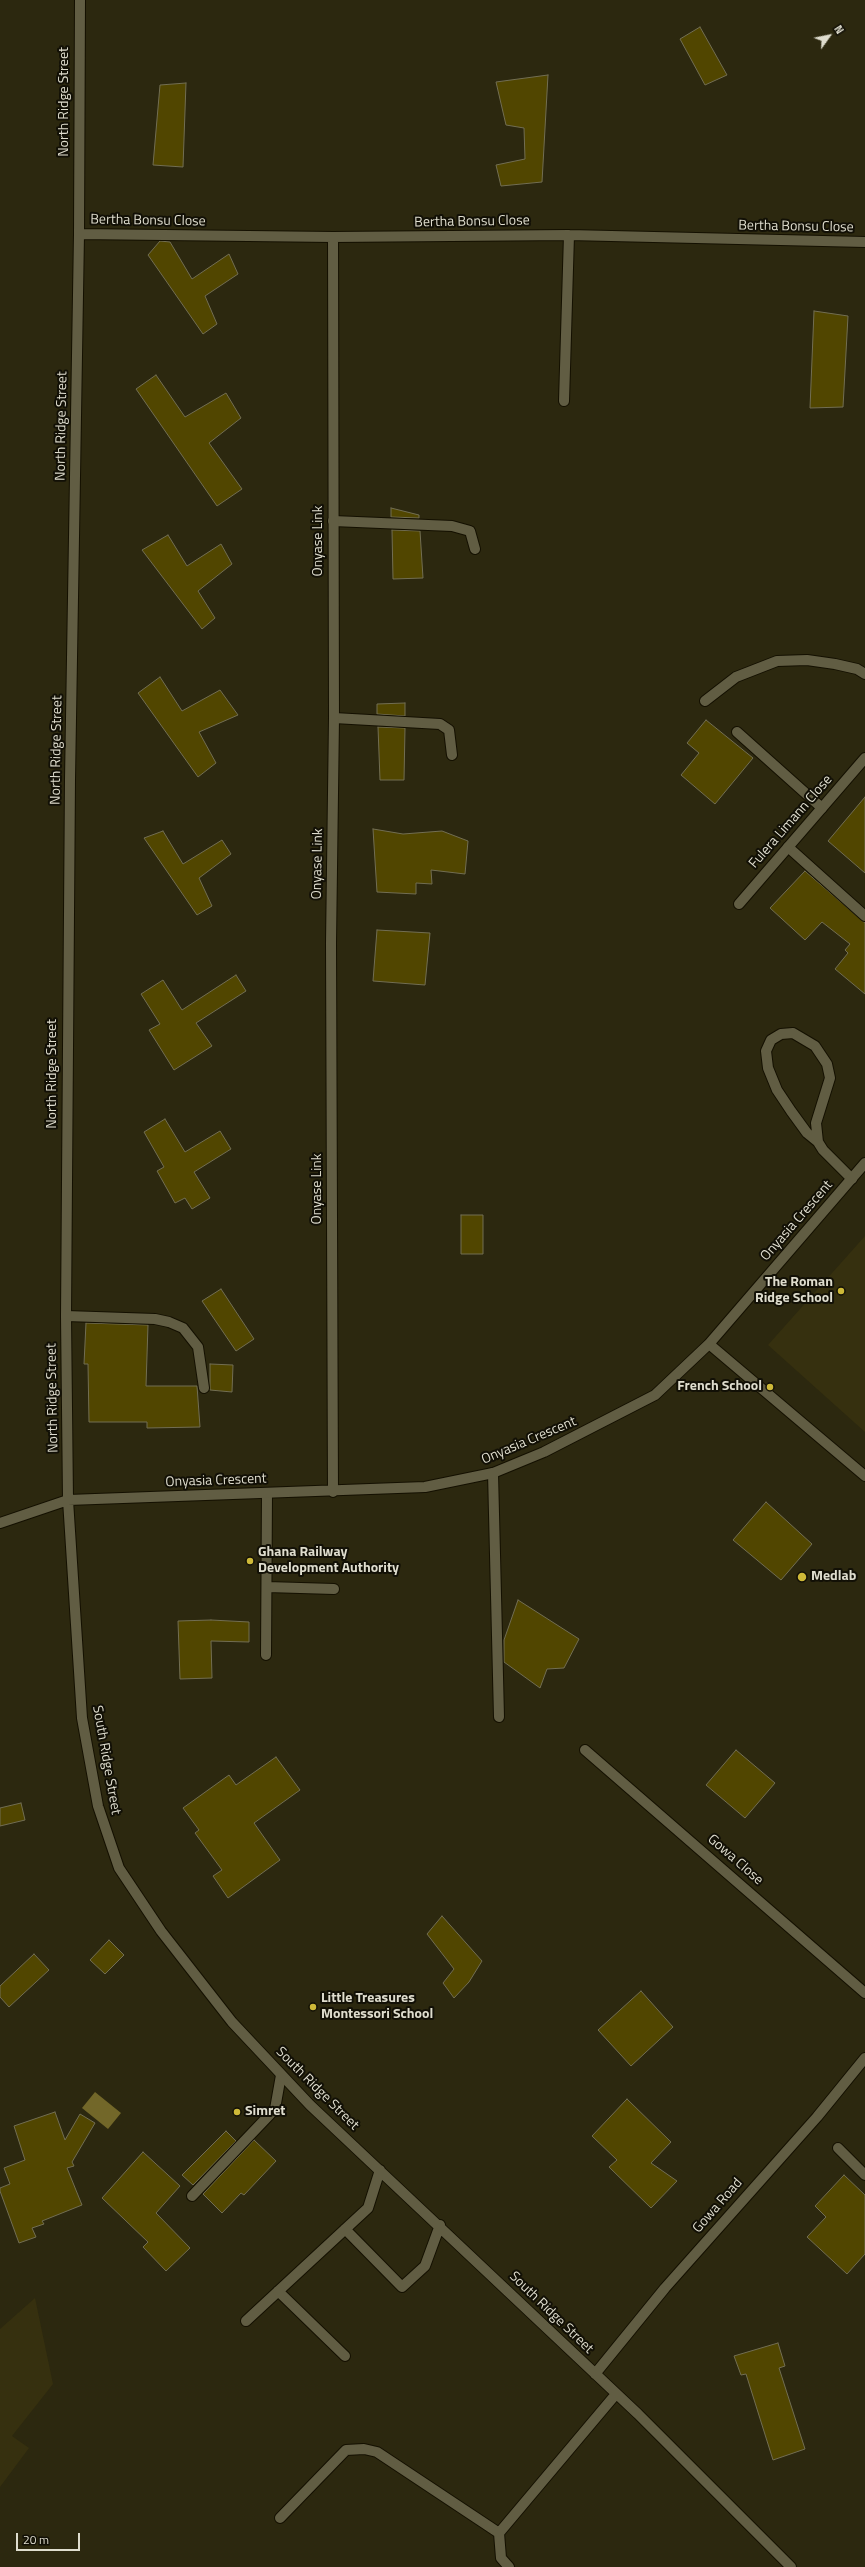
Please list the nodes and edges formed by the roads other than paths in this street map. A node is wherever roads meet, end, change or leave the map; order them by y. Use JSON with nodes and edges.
{"nodes":[{"id":1,"x":80,"y":0,"type":"edge"},
{"id":2,"x":79,"y":234,"type":"junction"},
{"id":3,"x":570,"y":235,"type":"junction"},
{"id":4,"x":333,"y":237,"type":"junction"},
{"id":5,"x":865,"y":242,"type":"edge"},
{"id":6,"x":564,"y":401,"type":"dead end"},
{"id":7,"x":334,"y":521,"type":"junction"},
{"id":8,"x":475,"y":549,"type":"dead end"},
{"id":9,"x":865,"y":674,"type":"edge"},
{"id":10,"x":705,"y":701,"type":"dead end"},
{"id":11,"x":334,"y":718,"type":"junction"},
{"id":12,"x":736,"y":732,"type":"dead end"},
{"id":13,"x":452,"y":755,"type":"dead end"},
{"id":14,"x":865,"y":758,"type":"edge"},
{"id":15,"x":822,"y":808,"type":"junction"},
{"id":16,"x":788,"y":847,"type":"junction"},
{"id":17,"x":739,"y":904,"type":"dead end"},
{"id":18,"x":865,"y":916,"type":"edge"},
{"id":19,"x":818,"y":1142,"type":"junction"},
{"id":20,"x":865,"y":1163,"type":"edge"},
{"id":21,"x":852,"y":1179,"type":"junction"},
{"id":22,"x":66,"y":1316,"type":"junction"},
{"id":23,"x":710,"y":1344,"type":"junction"},
{"id":24,"x":204,"y":1388,"type":"dead end"},
{"id":25,"x":493,"y":1473,"type":"junction"},
{"id":26,"x":865,"y":1476,"type":"edge"},
{"id":27,"x":332,"y":1492,"type":"junction"},
{"id":28,"x":267,"y":1494,"type":"junction"},
{"id":29,"x":68,"y":1500,"type":"junction"},
{"id":30,"x":0,"y":1523,"type":"edge"},
{"id":31,"x":267,"y":1587,"type":"junction"},
{"id":32,"x":334,"y":1588,"type":"dead end"},
{"id":33,"x":266,"y":1655,"type":"dead end"},
{"id":34,"x":499,"y":1717,"type":"dead end"},
{"id":35,"x":585,"y":1750,"type":"dead end"},
{"id":36,"x":865,"y":1993,"type":"edge"},
{"id":37,"x":865,"y":2058,"type":"edge"},
{"id":38,"x":282,"y":2075,"type":"junction"},
{"id":39,"x":838,"y":2148,"type":"dead end"},
{"id":40,"x":380,"y":2170,"type":"junction"},
{"id":41,"x":865,"y":2175,"type":"edge"},
{"id":42,"x":192,"y":2196,"type":"dead end"},
{"id":43,"x":440,"y":2225,"type":"junction"},
{"id":44,"x":345,"y":2230,"type":"junction"},
{"id":45,"x":278,"y":2291,"type":"junction"},
{"id":46,"x":246,"y":2321,"type":"dead end"},
{"id":47,"x":345,"y":2356,"type":"dead end"},
{"id":48,"x":595,"y":2374,"type":"junction"},
{"id":49,"x":616,"y":2394,"type":"junction"},
{"id":50,"x":280,"y":2518,"type":"dead end"},
{"id":51,"x":499,"y":2534,"type":"junction"},
{"id":52,"x":509,"y":2567,"type":"edge"},
{"id":53,"x":791,"y":2567,"type":"edge"}],
"edges":[{"from":1,"to":2,"type":"street","name":"North Ridge Street"},
{"from":2,"to":4,"type":"street","name":"Bertha Bonsu Close"},
{"from":2,"to":22,"type":"street","name":"North Ridge Street"},
{"from":3,"to":4,"type":"street","name":"Bertha Bonsu Close"},
{"from":3,"to":5,"type":"street","name":"Bertha Bonsu Close"},
{"from":3,"to":6,"type":"street"},
{"from":4,"to":7,"type":"street","name":"Onyase Link"},
{"from":7,"to":8,"type":"street"},
{"from":7,"to":11,"type":"street","name":"Onyase Link"},
{"from":9,"to":10,"type":"street"},
{"from":11,"to":13,"type":"street"},
{"from":11,"to":27,"type":"street","name":"Onyase Link"},
{"from":12,"to":15,"type":"street"},
{"from":14,"to":15,"type":"street","name":"Fulera Limann Close"},
{"from":15,"to":16,"type":"street","name":"Fulera Limann Close"},
{"from":16,"to":17,"type":"street","name":"Fulera Limann Close"},
{"from":16,"to":18,"type":"street"},
{"from":19,"to":19,"type":"street"},
{"from":19,"to":21,"type":"street"},
{"from":20,"to":21,"type":"street","name":"Onyasia Crescent"},
{"from":21,"to":23,"type":"street","name":"Onyasia Crescent"},
{"from":22,"to":24,"type":"street"},
{"from":22,"to":29,"type":"street","name":"North Ridge Street"},
{"from":23,"to":25,"type":"street","name":"Onyasia Crescent"},
{"from":23,"to":26,"type":"street"},
{"from":25,"to":27,"type":"street","name":"Onyasia Crescent"},
{"from":25,"to":34,"type":"street"},
{"from":27,"to":28,"type":"street","name":"Onyasia Crescent"},
{"from":28,"to":29,"type":"street","name":"Onyasia Crescent"},
{"from":28,"to":31,"type":"street"},
{"from":29,"to":30,"type":"street","name":"Onyasia Crescent"},
{"from":29,"to":38,"type":"street","name":"South Ridge Street"},
{"from":31,"to":32,"type":"street"},
{"from":31,"to":33,"type":"street"},
{"from":35,"to":36,"type":"street","name":"Gowa Close"},
{"from":37,"to":48,"type":"street","name":"Gowa Road"},
{"from":38,"to":40,"type":"street","name":"South Ridge Street"},
{"from":38,"to":42,"type":"street"},
{"from":39,"to":41,"type":"street"},
{"from":40,"to":43,"type":"street","name":"South Ridge Street"},
{"from":40,"to":44,"type":"street"},
{"from":43,"to":44,"type":"street"},
{"from":43,"to":48,"type":"street","name":"South Ridge Street"},
{"from":44,"to":45,"type":"street"},
{"from":45,"to":46,"type":"street"},
{"from":45,"to":47,"type":"street"},
{"from":48,"to":49,"type":"street","name":"South Ridge Street"},
{"from":49,"to":51,"type":"street"},
{"from":49,"to":53,"type":"street","name":"South Ridge Street"},
{"from":50,"to":51,"type":"street"},
{"from":51,"to":52,"type":"street"}]}
